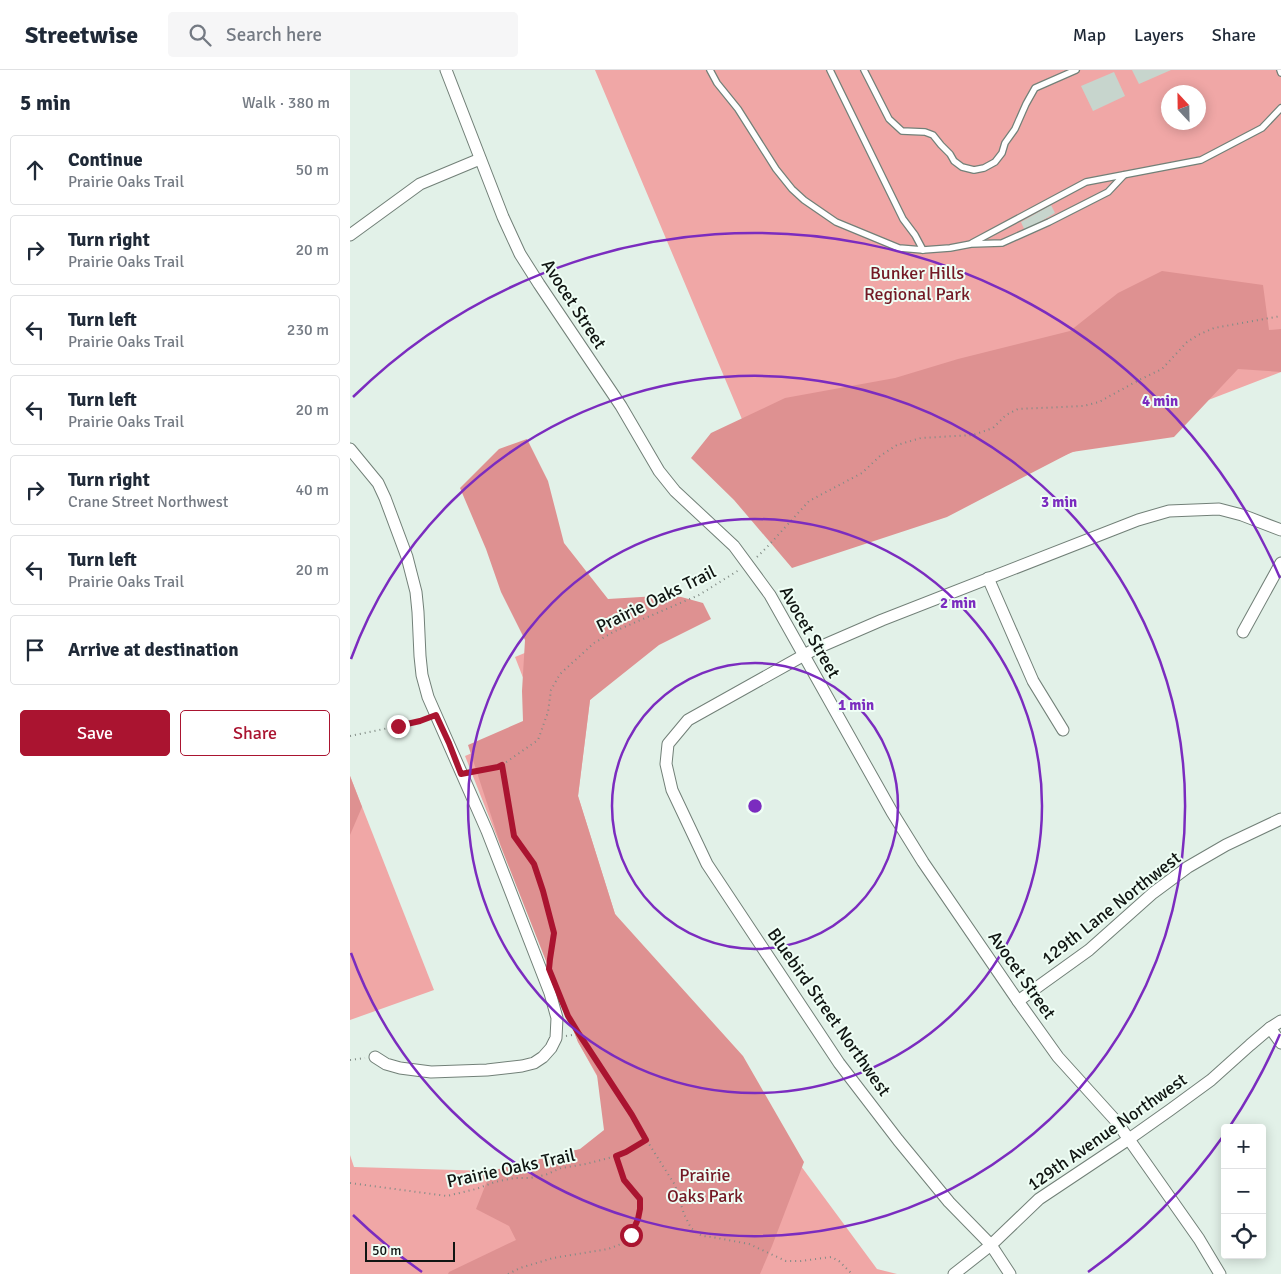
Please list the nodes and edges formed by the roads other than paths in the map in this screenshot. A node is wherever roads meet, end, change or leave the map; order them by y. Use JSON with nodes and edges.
{"nodes":[{"id":1,"x":446,"y":70,"type":"edge"},
{"id":2,"x":710,"y":70,"type":"edge"},
{"id":3,"x":830,"y":70,"type":"edge"},
{"id":4,"x":864,"y":70,"type":"edge"},
{"id":5,"x":1076,"y":70,"type":"edge"},
{"id":6,"x":1281,"y":108,"type":"edge"},
{"id":7,"x":480,"y":159,"type":"junction"},
{"id":8,"x":1124,"y":175,"type":"junction"},
{"id":9,"x":350,"y":235,"type":"edge"},
{"id":10,"x":970,"y":244,"type":"junction"},
{"id":11,"x":923,"y":250,"type":"junction"},
{"id":12,"x":350,"y":449,"type":"edge"},
{"id":13,"x":1281,"y":530,"type":"edge"},
{"id":14,"x":1281,"y":563,"type":"edge"},
{"id":15,"x":988,"y":578,"type":"junction"},
{"id":16,"x":1243,"y":632,"type":"dead end"},
{"id":17,"x":803,"y":656,"type":"junction"},
{"id":18,"x":1063,"y":730,"type":"dead end"},
{"id":19,"x":1281,"y":819,"type":"edge"},
{"id":20,"x":1018,"y":1002,"type":"junction"},
{"id":21,"x":1281,"y":1020,"type":"edge"},
{"id":22,"x":1270,"y":1028,"type":"junction"},
{"id":23,"x":1281,"y":1043,"type":"edge"},
{"id":24,"x":375,"y":1057,"type":"dead end"},
{"id":25,"x":1130,"y":1139,"type":"junction"},
{"id":26,"x":991,"y":1245,"type":"junction"},
{"id":27,"x":954,"y":1274,"type":"edge"},
{"id":28,"x":1010,"y":1274,"type":"edge"},
{"id":29,"x":1220,"y":1274,"type":"edge"}],
"edges":[{"from":1,"to":7,"type":"street","name":"Avocet Street"},
{"from":2,"to":11,"type":"lane"},
{"from":3,"to":11,"type":"lane"},
{"from":4,"to":5,"type":"lane"},
{"from":6,"to":8,"type":"lane"},
{"from":7,"to":9,"type":"street"},
{"from":7,"to":17,"type":"street","name":"Avocet Street"},
{"from":8,"to":10,"type":"lane"},
{"from":8,"to":10,"type":"lane"},
{"from":10,"to":11,"type":"lane"},
{"from":12,"to":24,"type":"street"},
{"from":13,"to":15,"type":"street"},
{"from":14,"to":16,"type":"street"},
{"from":15,"to":17,"type":"street"},
{"from":15,"to":18,"type":"street"},
{"from":17,"to":20,"type":"street","name":"Avocet Street"},
{"from":17,"to":26,"type":"street","name":"Bluebird Street Northwest"},
{"from":19,"to":20,"type":"street","name":"129th Lane Northwest"},
{"from":20,"to":25,"type":"street","name":"Avocet Street"},
{"from":21,"to":22,"type":"street","name":"129th Avenue Northwest"},
{"from":22,"to":23,"type":"street"},
{"from":22,"to":25,"type":"street","name":"129th Avenue Northwest"},
{"from":25,"to":26,"type":"street","name":"129th Avenue Northwest"},
{"from":25,"to":29,"type":"street","name":"Avocet Street"},
{"from":26,"to":27,"type":"street","name":"129th Avenue Northwest"},
{"from":26,"to":28,"type":"street","name":"Bluebird Street Northwest"}]}
